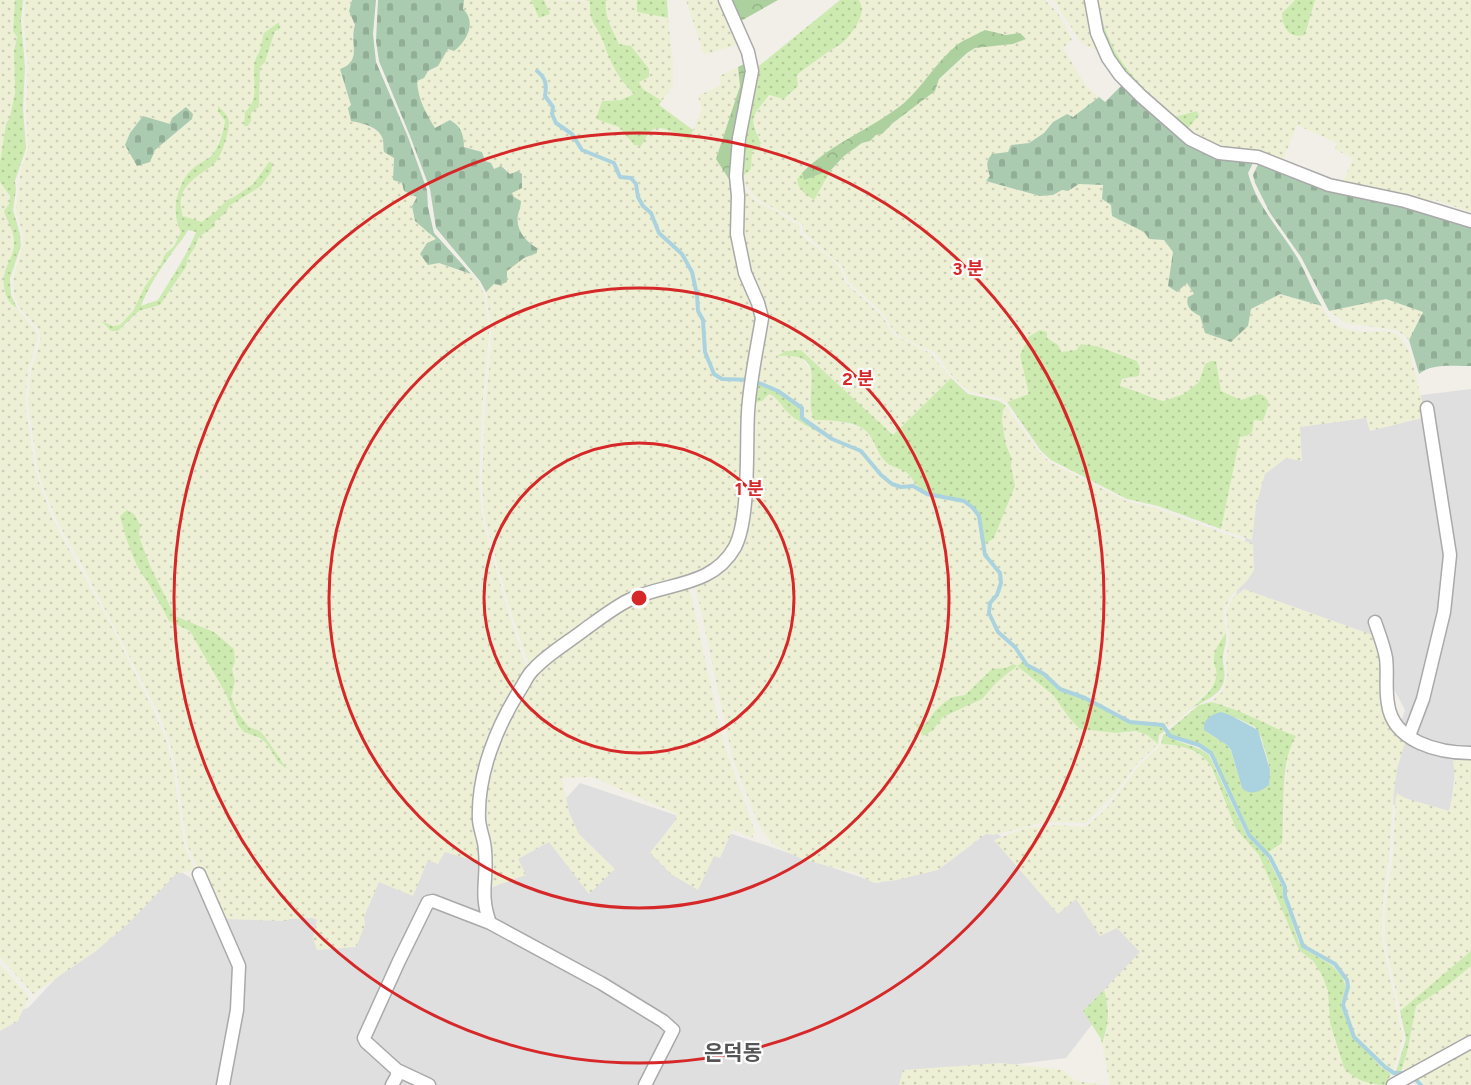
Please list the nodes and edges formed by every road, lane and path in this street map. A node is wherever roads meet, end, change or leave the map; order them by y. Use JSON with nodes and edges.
{"nodes":[{"id":1,"x":725,"y":0,"type":"edge"},
{"id":2,"x":1091,"y":0,"type":"edge"},
{"id":3,"x":1471,"y":221,"type":"edge"},
{"id":4,"x":1427,"y":408,"type":"dead end"},
{"id":5,"x":1375,"y":622,"type":"dead end"},
{"id":6,"x":1409,"y":736,"type":"junction"},
{"id":7,"x":1471,"y":753,"type":"edge"},
{"id":8,"x":199,"y":874,"type":"dead end"},
{"id":9,"x":490,"y":923,"type":"junction"},
{"id":10,"x":1471,"y":1042,"type":"edge"},
{"id":11,"x":397,"y":1070,"type":"junction"},
{"id":12,"x":223,"y":1085,"type":"edge"},
{"id":13,"x":392,"y":1085,"type":"edge"},
{"id":14,"x":429,"y":1085,"type":"edge"},
{"id":15,"x":645,"y":1085,"type":"edge"},
{"id":16,"x":1393,"y":1085,"type":"edge"}],
"edges":[{"from":1,"to":9,"type":"street"},
{"from":2,"to":3,"type":"street"},
{"from":4,"to":6,"type":"street"},
{"from":5,"to":6,"type":"street"},
{"from":6,"to":7,"type":"street"},
{"from":8,"to":12,"type":"street"},
{"from":9,"to":11,"type":"street"},
{"from":9,"to":15,"type":"street"},
{"from":10,"to":16,"type":"street"},
{"from":11,"to":13,"type":"street"},
{"from":11,"to":14,"type":"street"}]}
